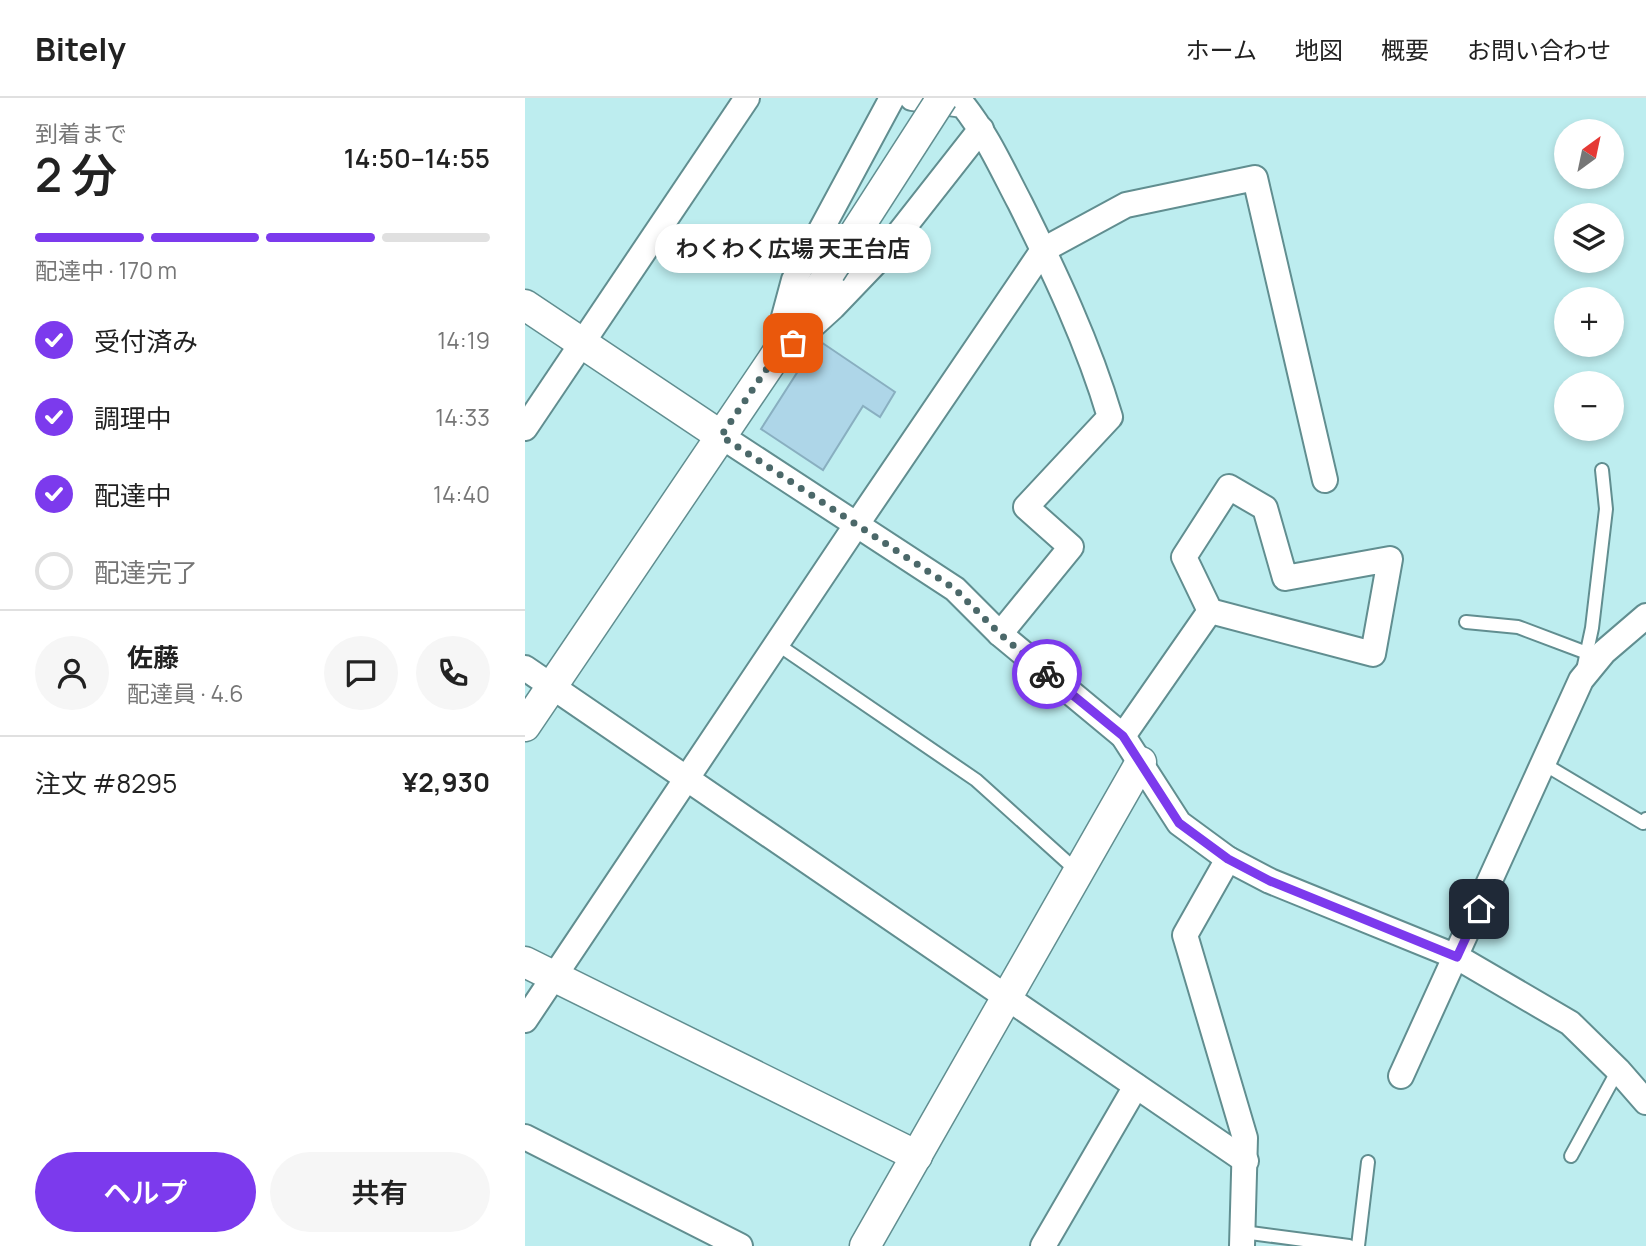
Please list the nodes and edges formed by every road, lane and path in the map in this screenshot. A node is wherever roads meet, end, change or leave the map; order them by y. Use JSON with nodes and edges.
{"nodes":[{"id":1,"x":747,"y":98,"type":"edge"},
{"id":2,"x":892,"y":98,"type":"edge"},
{"id":3,"x":912,"y":98,"type":"edge"},
{"id":4,"x":942,"y":98,"type":"edge"},
{"id":5,"x":981,"y":129,"type":"junction"},
{"id":6,"x":1044,"y":250,"type":"junction"},
{"id":7,"x":525,"y":305,"type":"edge"},
{"id":8,"x":581,"y":344,"type":"junction"},
{"id":9,"x":772,"y":361,"type":"junction"},
{"id":10,"x":525,"y":428,"type":"edge"},
{"id":11,"x":721,"y":436,"type":"junction"},
{"id":12,"x":1602,"y":470,"type":"dead end"},
{"id":13,"x":1325,"y":480,"type":"dead end"},
{"id":14,"x":857,"y":524,"type":"junction"},
{"id":15,"x":1210,"y":611,"type":"junction"},
{"id":16,"x":1646,"y":616,"type":"edge"},
{"id":17,"x":1466,"y":622,"type":"dead end"},
{"id":18,"x":1000,"y":634,"type":"junction"},
{"id":19,"x":776,"y":644,"type":"junction"},
{"id":20,"x":1587,"y":653,"type":"junction"},
{"id":21,"x":525,"y":668,"type":"edge"},
{"id":22,"x":1581,"y":680,"type":"junction"},
{"id":23,"x":552,"y":686,"type":"junction"},
{"id":24,"x":525,"y":726,"type":"edge"},
{"id":25,"x":1123,"y":736,"type":"junction"},
{"id":26,"x":1141,"y":762,"type":"junction"},
{"id":27,"x":1543,"y":764,"type":"junction"},
{"id":28,"x":686,"y":778,"type":"junction"},
{"id":29,"x":1646,"y":819,"type":"edge"},
{"id":30,"x":1228,"y":859,"type":"junction"},
{"id":31,"x":1079,"y":872,"type":"junction"},
{"id":32,"x":1457,"y":957,"type":"junction"},
{"id":33,"x":525,"y":962,"type":"edge"},
{"id":34,"x":554,"y":976,"type":"junction"},
{"id":35,"x":1007,"y":997,"type":"junction"},
{"id":36,"x":525,"y":1020,"type":"edge"},
{"id":37,"x":1618,"y":1070,"type":"junction"},
{"id":38,"x":1401,"y":1076,"type":"dead end"},
{"id":39,"x":1136,"y":1086,"type":"junction"},
{"id":40,"x":1646,"y":1102,"type":"edge"},
{"id":41,"x":525,"y":1137,"type":"edge"},
{"id":42,"x":917,"y":1156,"type":"junction"},
{"id":43,"x":1571,"y":1156,"type":"dead end"},
{"id":44,"x":1245,"y":1161,"type":"junction"},
{"id":45,"x":1369,"y":1161,"type":"dead end"},
{"id":46,"x":1243,"y":1239,"type":"edge"},
{"id":47,"x":740,"y":1246,"type":"edge"},
{"id":48,"x":865,"y":1246,"type":"edge"},
{"id":49,"x":1043,"y":1246,"type":"edge"},
{"id":50,"x":1349,"y":1246,"type":"edge"},
{"id":51,"x":1358,"y":1246,"type":"edge"}],
"edges":[{"from":1,"to":8,"type":"street"},
{"from":2,"to":9,"type":"street"},
{"from":3,"to":5,"type":"street"},
{"from":4,"to":9,"type":"street","bridge":true},
{"from":5,"to":6,"type":"street"},
{"from":5,"to":9,"type":"street"},
{"from":6,"to":13,"type":"street"},
{"from":6,"to":14,"type":"street"},
{"from":6,"to":18,"type":"street"},
{"from":7,"to":8,"type":"street"},
{"from":8,"to":10,"type":"street"},
{"from":8,"to":11,"type":"street"},
{"from":9,"to":11,"type":"street"},
{"from":11,"to":14,"type":"street"},
{"from":11,"to":23,"type":"street"},
{"from":12,"to":20,"type":"lane"},
{"from":14,"to":18,"type":"street"},
{"from":14,"to":19,"type":"street"},
{"from":15,"to":15,"type":"street"},
{"from":15,"to":25,"type":"street"},
{"from":16,"to":22,"type":"street"},
{"from":17,"to":20,"type":"lane"},
{"from":18,"to":25,"type":"street"},
{"from":19,"to":28,"type":"street"},
{"from":19,"to":31,"type":"lane"},
{"from":20,"to":22,"type":"lane"},
{"from":21,"to":23,"type":"street"},
{"from":22,"to":27,"type":"street"},
{"from":23,"to":24,"type":"street"},
{"from":23,"to":28,"type":"street"},
{"from":25,"to":26,"type":"street"},
{"from":26,"to":30,"type":"street"},
{"from":26,"to":31,"type":"street"},
{"from":27,"to":29,"type":"lane"},
{"from":27,"to":32,"type":"street"},
{"from":28,"to":34,"type":"street"},
{"from":28,"to":35,"type":"street"},
{"from":30,"to":32,"type":"street"},
{"from":30,"to":44,"type":"street"},
{"from":31,"to":35,"type":"street"},
{"from":32,"to":37,"type":"street"},
{"from":32,"to":38,"type":"street"},
{"from":33,"to":34,"type":"street"},
{"from":34,"to":36,"type":"street"},
{"from":34,"to":42,"type":"street"},
{"from":35,"to":39,"type":"street"},
{"from":35,"to":42,"type":"street"},
{"from":37,"to":40,"type":"street"},
{"from":37,"to":43,"type":"lane"},
{"from":39,"to":44,"type":"street"},
{"from":39,"to":49,"type":"street"},
{"from":41,"to":47,"type":"street"},
{"from":42,"to":48,"type":"street"},
{"from":44,"to":46,"type":"street"},
{"from":45,"to":51,"type":"lane"},
{"from":46,"to":50,"type":"lane"}]}
